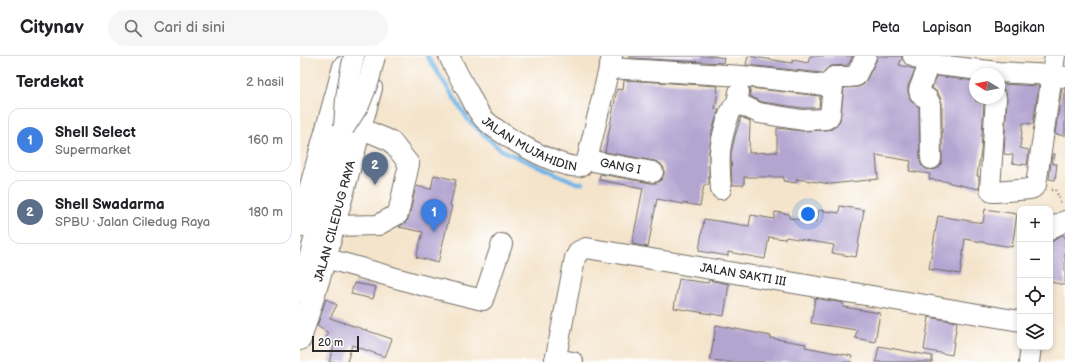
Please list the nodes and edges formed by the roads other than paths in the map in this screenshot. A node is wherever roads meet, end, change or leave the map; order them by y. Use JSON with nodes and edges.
{"nodes":[{"id":1,"x":347,"y":56,"type":"edge"},
{"id":2,"x":354,"y":56,"type":"edge"},
{"id":3,"x":375,"y":56,"type":"edge"},
{"id":4,"x":380,"y":56,"type":"edge"},
{"id":5,"x":449,"y":56,"type":"edge"},
{"id":6,"x":866,"y":56,"type":"edge"},
{"id":7,"x":1055,"y":56,"type":"edge"},
{"id":8,"x":921,"y":60,"type":"edge"},
{"id":9,"x":610,"y":62,"type":"edge"},
{"id":10,"x":969,"y":68,"type":"edge"},
{"id":11,"x":1005,"y":73,"type":"edge"},
{"id":12,"x":742,"y":76,"type":"junction"},
{"id":13,"x":1058,"y":76,"type":"edge"},
{"id":14,"x":834,"y":77,"type":"junction"},
{"id":15,"x":737,"y":104,"type":"junction"},
{"id":16,"x":996,"y":104,"type":"edge"},
{"id":17,"x":352,"y":128,"type":"junction"},
{"id":18,"x":931,"y":159,"type":"dead end"},
{"id":19,"x":587,"y":160,"type":"junction"},
{"id":20,"x":653,"y":172,"type":"dead end"},
{"id":21,"x":721,"y":189,"type":"dead end"},
{"id":22,"x":302,"y":214,"type":"edge"},
{"id":23,"x":1065,"y":220,"type":"edge"},
{"id":24,"x":334,"y":226,"type":"junction"},
{"id":25,"x":1053,"y":227,"type":"edge"},
{"id":26,"x":502,"y":244,"type":"dead end"},
{"id":27,"x":325,"y":258,"type":"junction"},
{"id":28,"x":300,"y":292,"type":"edge"},
{"id":29,"x":1017,"y":320,"type":"edge"},
{"id":30,"x":300,"y":339,"type":"edge"},
{"id":31,"x":1031,"y":350,"type":"edge"},
{"id":32,"x":561,"y":361,"type":"edge"},
{"id":33,"x":1029,"y":362,"type":"edge"}],
"edges":[{"from":1,"to":22,"type":"main road"},
{"from":2,"to":17,"type":"street","bridge":true},
{"from":3,"to":17,"type":"street","bridge":true},
{"from":4,"to":17,"type":"main road","name":"JALAN CILEDUG RAYA"},
{"from":5,"to":19,"type":"street","name":"JALAN MUJAHIDIN"},
{"from":6,"to":14,"type":"street"},
{"from":7,"to":13,"type":"street"},
{"from":8,"to":10,"type":"street"},
{"from":8,"to":18,"type":"street"},
{"from":9,"to":12,"type":"street"},
{"from":9,"to":19,"type":"street","name":"JALAN MUJAHIDIN"},
{"from":11,"to":13,"type":"street"},
{"from":12,"to":14,"type":"street"},
{"from":12,"to":15,"type":"street"},
{"from":13,"to":16,"type":"street"},
{"from":14,"to":15,"type":"street"},
{"from":15,"to":21,"type":"street"},
{"from":17,"to":24,"type":"main road","name":"JALAN CILEDUG RAYA"},
{"from":17,"to":24,"type":"street"},
{"from":17,"to":28,"type":"street"},
{"from":19,"to":20,"type":"street","name":"GANG I"},
{"from":23,"to":25,"type":"street"},
{"from":24,"to":27,"type":"main road","name":"JALAN CILEDUG RAYA"},
{"from":26,"to":27,"type":"street"},
{"from":27,"to":30,"type":"main road","name":"JALAN CILEDUG RAYA"},
{"from":29,"to":32,"type":"street","name":"JALAN SAKTI III"},
{"from":31,"to":33,"type":"street"}]}
